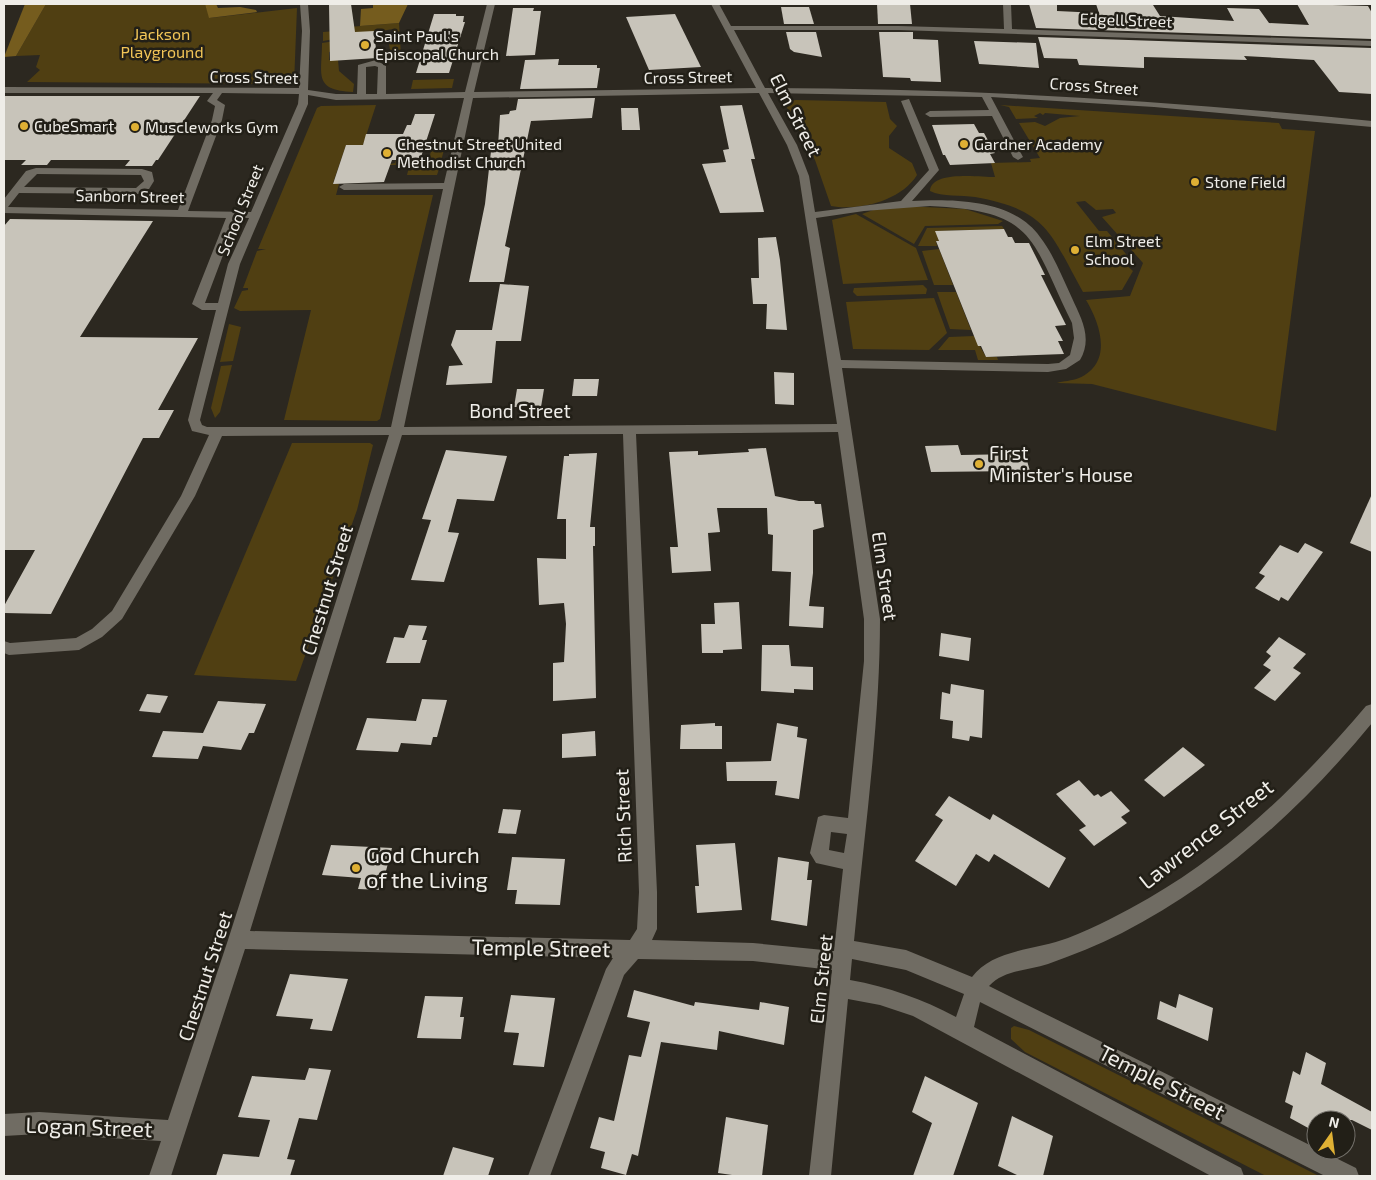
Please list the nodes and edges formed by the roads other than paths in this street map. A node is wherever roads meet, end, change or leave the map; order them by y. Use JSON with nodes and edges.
{"nodes":[{"id":1,"x":304,"y":4,"type":"edge"},
{"id":2,"x":491,"y":4,"type":"edge"},
{"id":3,"x":715,"y":4,"type":"edge"},
{"id":4,"x":1007,"y":4,"type":"edge"},
{"id":5,"x":728,"y":28,"type":"junction"},
{"id":6,"x":1008,"y":31,"type":"junction"},
{"id":7,"x":1372,"y":43,"type":"edge"},
{"id":8,"x":4,"y":90,"type":"edge"},
{"id":9,"x":219,"y":90,"type":"junction"},
{"id":10,"x":762,"y":91,"type":"junction"},
{"id":11,"x":305,"y":93,"type":"junction"},
{"id":12,"x":985,"y":94,"type":"junction"},
{"id":13,"x":382,"y":96,"type":"junction"},
{"id":14,"x":470,"y":96,"type":"junction"},
{"id":15,"x":361,"y":97,"type":"junction"},
{"id":16,"x":906,"y":101,"type":"dead end"},
{"id":17,"x":995,"y":113,"type":"junction"},
{"id":18,"x":930,"y":114,"type":"dead end"},
{"id":19,"x":1372,"y":124,"type":"edge"},
{"id":20,"x":1018,"y":157,"type":"dead end"},
{"id":21,"x":448,"y":186,"type":"junction"},
{"id":22,"x":344,"y":187,"type":"dead end"},
{"id":23,"x":17,"y":190,"type":"junction"},
{"id":24,"x":905,"y":202,"type":"junction"},
{"id":25,"x":4,"y":205,"type":"edge"},
{"id":26,"x":4,"y":210,"type":"edge"},
{"id":27,"x":182,"y":213,"type":"junction"},
{"id":28,"x":233,"y":214,"type":"junction"},
{"id":29,"x":255,"y":214,"type":"junction"},
{"id":30,"x":812,"y":216,"type":"junction"},
{"id":31,"x":223,"y":306,"type":"junction"},
{"id":32,"x":835,"y":364,"type":"junction"},
{"id":33,"x":197,"y":428,"type":"joint"},
{"id":34,"x":843,"y":428,"type":"junction"},
{"id":35,"x":397,"y":430,"type":"junction"},
{"id":36,"x":630,"y":430,"type":"junction"},
{"id":37,"x":218,"y":432,"type":"junction"},
{"id":38,"x":4,"y":647,"type":"edge"},
{"id":39,"x":1372,"y":711,"type":"edge"},
{"id":40,"x":856,"y":827,"type":"junction"},
{"id":41,"x":853,"y":863,"type":"junction"},
{"id":42,"x":238,"y":940,"type":"junction"},
{"id":43,"x":631,"y":950,"type":"junction"},
{"id":44,"x":843,"y":955,"type":"junction"},
{"id":45,"x":840,"y":988,"type":"junction"},
{"id":46,"x":976,"y":990,"type":"junction"},
{"id":47,"x":962,"y":1030,"type":"junction"},
{"id":48,"x":4,"y":1125,"type":"edge"},
{"id":49,"x":174,"y":1131,"type":"junction"},
{"id":50,"x":160,"y":1176,"type":"edge"},
{"id":51,"x":539,"y":1176,"type":"edge"},
{"id":52,"x":820,"y":1176,"type":"edge"},
{"id":53,"x":1233,"y":1176,"type":"edge"},
{"id":54,"x":1348,"y":1176,"type":"edge"}],
"edges":[{"from":1,"to":11,"type":"street","name":"School Street"},
{"from":2,"to":14,"type":"street","name":"Chestnut Street"},
{"from":3,"to":5,"type":"street","name":"Elm Street"},
{"from":4,"to":6,"type":"street"},
{"from":5,"to":6,"type":"street","name":"Edgell Street"},
{"from":5,"to":10,"type":"street","name":"Elm Street"},
{"from":6,"to":7,"type":"street","name":"Edgell Street"},
{"from":8,"to":9,"type":"street","name":"Cross Street"},
{"from":9,"to":11,"type":"street","name":"Cross Street"},
{"from":9,"to":27,"type":"street"},
{"from":10,"to":12,"type":"street","name":"Cross Street"},
{"from":10,"to":14,"type":"street","name":"Cross Street"},
{"from":10,"to":30,"type":"street","name":"Elm Street"},
{"from":11,"to":15,"type":"street","name":"Cross Street"},
{"from":11,"to":29,"type":"street","name":"School Street"},
{"from":12,"to":17,"type":"street"},
{"from":12,"to":19,"type":"street","name":"Cross Street"},
{"from":13,"to":14,"type":"street","name":"Cross Street"},
{"from":13,"to":15,"type":"street","name":"Cross Street"},
{"from":13,"to":15,"type":"street"},
{"from":14,"to":21,"type":"street","name":"Chestnut Street"},
{"from":16,"to":24,"type":"street"},
{"from":17,"to":18,"type":"street"},
{"from":17,"to":20,"type":"street"},
{"from":21,"to":22,"type":"street"},
{"from":21,"to":35,"type":"street","name":"Chestnut Street"},
{"from":23,"to":23,"type":"street"},
{"from":23,"to":25,"type":"street"},
{"from":24,"to":30,"type":"street"},
{"from":24,"to":32,"type":"street"},
{"from":26,"to":27,"type":"street","name":"Sanborn Street"},
{"from":27,"to":28,"type":"street","name":"Sanborn Street"},
{"from":28,"to":29,"type":"street","name":"Sanborn Street"},
{"from":28,"to":31,"type":"street"},
{"from":29,"to":31,"type":"street","name":"School Street"},
{"from":30,"to":32,"type":"street","name":"Elm Street"},
{"from":31,"to":33,"type":"street","name":"School Street"},
{"from":32,"to":34,"type":"street","name":"Elm Street"},
{"from":33,"to":37,"type":"street","name":"Bond Street"},
{"from":34,"to":36,"type":"street","name":"Bond Street"},
{"from":34,"to":40,"type":"street","name":"Elm Street"},
{"from":35,"to":36,"type":"street","name":"Bond Street"},
{"from":35,"to":37,"type":"street","name":"Bond Street"},
{"from":35,"to":42,"type":"street","name":"Chestnut Street"},
{"from":36,"to":43,"type":"street","name":"Rich Street"},
{"from":37,"to":38,"type":"street"},
{"from":39,"to":46,"type":"street","name":"Lawrence Street"},
{"from":40,"to":41,"type":"street","name":"Elm Street"},
{"from":40,"to":41,"type":"street"},
{"from":41,"to":44,"type":"street","name":"Elm Street"},
{"from":42,"to":43,"type":"street","name":"Temple Street"},
{"from":42,"to":49,"type":"street","name":"Chestnut Street"},
{"from":43,"to":44,"type":"street","name":"Temple Street"},
{"from":43,"to":51,"type":"street","name":"Rich Street"},
{"from":44,"to":45,"type":"street","name":"Elm Street"},
{"from":44,"to":46,"type":"street","name":"Temple Street"},
{"from":45,"to":47,"type":"street"},
{"from":45,"to":52,"type":"street","name":"Elm Street"},
{"from":46,"to":47,"type":"street","name":"Lawrence Street"},
{"from":46,"to":54,"type":"street","name":"Temple Street"},
{"from":47,"to":53,"type":"street"},
{"from":48,"to":49,"type":"street","name":"Logan Street"},
{"from":49,"to":50,"type":"street","name":"Chestnut Street"}]}
